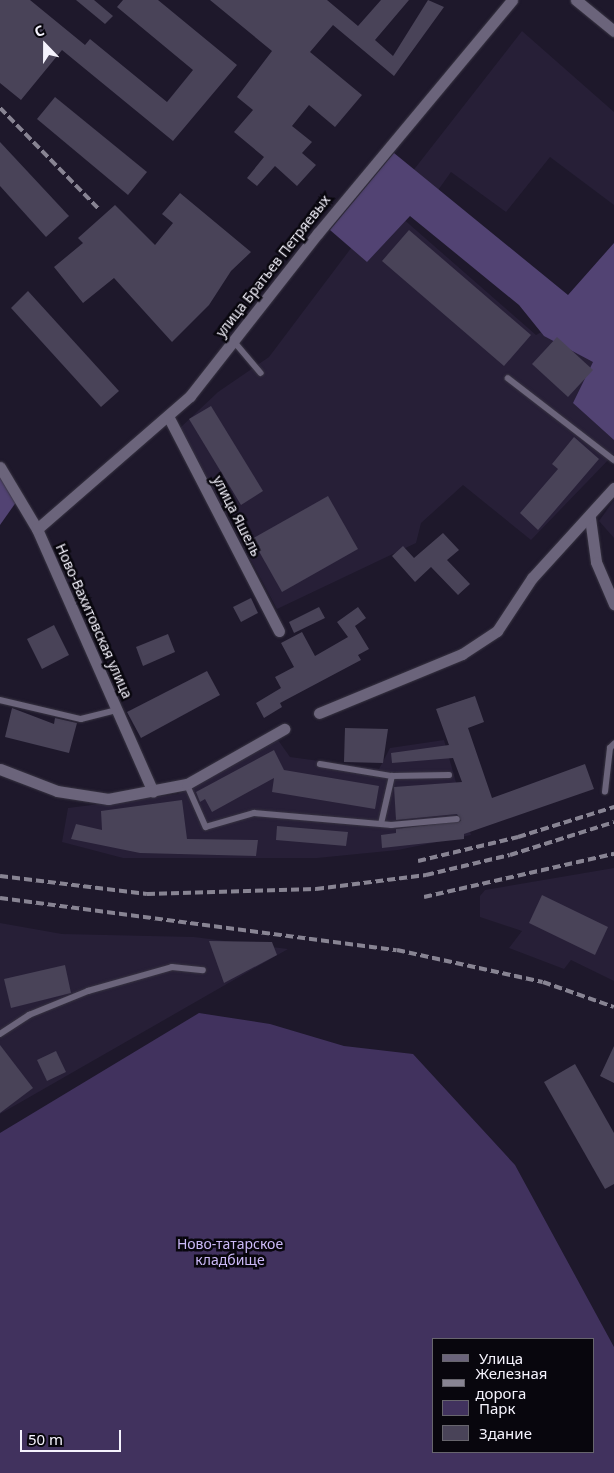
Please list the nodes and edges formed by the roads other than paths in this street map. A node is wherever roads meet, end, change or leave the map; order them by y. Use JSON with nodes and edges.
{"nodes":[{"id":1,"x":576,"y":0,"type":"edge"},
{"id":2,"x":509,"y":1,"type":"edge"},
{"id":3,"x":614,"y":31,"type":"edge"},
{"id":4,"x":233,"y":340,"type":"junction"},
{"id":5,"x":261,"y":372,"type":"dead end"},
{"id":6,"x":508,"y":378,"type":"dead end"},
{"id":7,"x":168,"y":416,"type":"junction"},
{"id":8,"x":614,"y":460,"type":"edge"},
{"id":9,"x":0,"y":467,"type":"edge"},
{"id":10,"x":614,"y":488,"type":"edge"},
{"id":11,"x":590,"y":518,"type":"junction"},
{"id":12,"x":37,"y":529,"type":"junction"},
{"id":13,"x":614,"y":604,"type":"edge"},
{"id":14,"x":280,"y":631,"type":"dead end"},
{"id":15,"x":0,"y":701,"type":"edge"},
{"id":16,"x":117,"y":710,"type":"junction"},
{"id":17,"x":319,"y":713,"type":"dead end"},
{"id":18,"x":284,"y":729,"type":"dead end"},
{"id":19,"x":614,"y":744,"type":"edge"},
{"id":20,"x":320,"y":764,"type":"dead end"},
{"id":21,"x":0,"y":769,"type":"edge"},
{"id":22,"x":449,"y":775,"type":"dead end"},
{"id":23,"x":392,"y":776,"type":"junction"},
{"id":24,"x":187,"y":784,"type":"junction"},
{"id":25,"x":153,"y":792,"type":"junction"},
{"id":26,"x":605,"y":792,"type":"dead end"},
{"id":27,"x":457,"y":819,"type":"dead end"},
{"id":28,"x":381,"y":824,"type":"junction"},
{"id":29,"x":202,"y":970,"type":"dead end"},
{"id":30,"x":0,"y":1034,"type":"edge"}],
"edges":[{"from":1,"to":3,"type":"street"},
{"from":2,"to":4,"type":"street","name":"улица Братьев Петряевых"},
{"from":4,"to":5,"type":"lane"},
{"from":4,"to":7,"type":"street","name":"улица Братьев Петряевых"},
{"from":6,"to":8,"type":"lane"},
{"from":7,"to":12,"type":"street","name":"улица Братьев Петряевых"},
{"from":7,"to":14,"type":"street","name":"улица Яшель"},
{"from":9,"to":12,"type":"street","name":"Ново-Вахитовская улица"},
{"from":10,"to":11,"type":"street"},
{"from":11,"to":13,"type":"street"},
{"from":11,"to":17,"type":"street"},
{"from":12,"to":16,"type":"street","name":"Ново-Вахитовская улица"},
{"from":15,"to":16,"type":"lane"},
{"from":16,"to":25,"type":"street","name":"Ново-Вахитовская улица"},
{"from":18,"to":24,"type":"street"},
{"from":19,"to":26,"type":"lane"},
{"from":20,"to":23,"type":"lane"},
{"from":21,"to":25,"type":"street"},
{"from":22,"to":23,"type":"lane"},
{"from":23,"to":28,"type":"lane"},
{"from":24,"to":25,"type":"street"},
{"from":24,"to":28,"type":"lane"},
{"from":27,"to":28,"type":"lane"},
{"from":29,"to":30,"type":"lane"}]}
